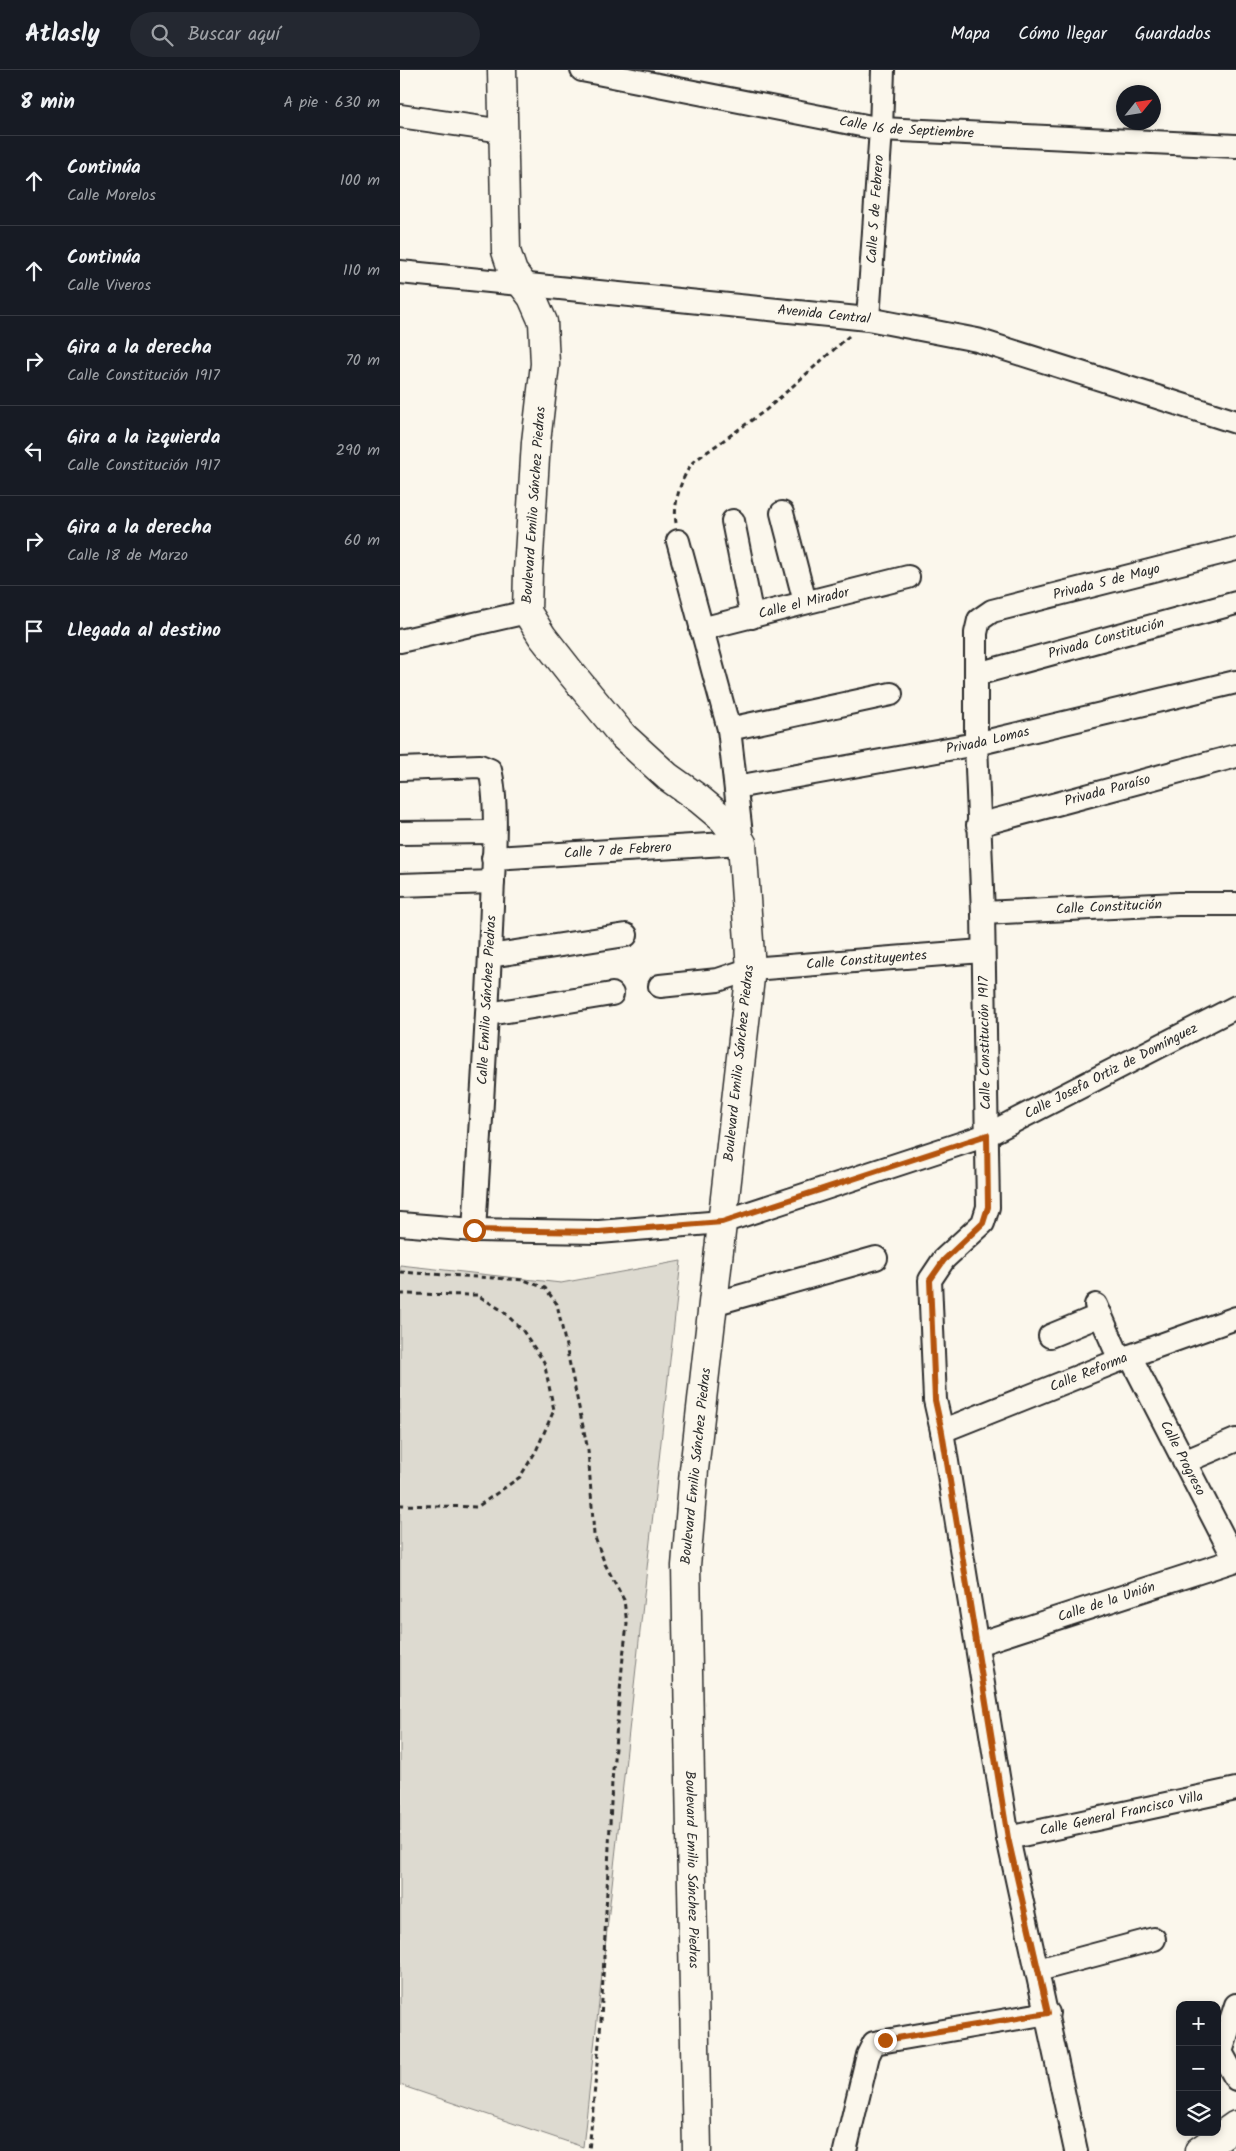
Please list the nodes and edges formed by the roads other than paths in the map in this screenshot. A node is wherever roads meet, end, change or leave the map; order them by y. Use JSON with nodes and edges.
{"nodes":[{"id":1,"x":502,"y":70,"type":"edge"},
{"id":2,"x":582,"y":70,"type":"edge"},
{"id":3,"x":882,"y":70,"type":"edge"},
{"id":4,"x":400,"y":116,"type":"edge"},
{"id":5,"x":881,"y":129,"type":"junction"},
{"id":6,"x":503,"y":131,"type":"junction"},
{"id":7,"x":1236,"y":146,"type":"edge"},
{"id":8,"x":400,"y":272,"type":"edge"},
{"id":9,"x":523,"y":285,"type":"junction"},
{"id":10,"x":868,"y":319,"type":"junction"},
{"id":11,"x":1236,"y":422,"type":"edge"},
{"id":12,"x":782,"y":512,"type":"dead end"},
{"id":13,"x":733,"y":521,"type":"dead end"},
{"id":14,"x":678,"y":541,"type":"road end"},
{"id":15,"x":1236,"y":549,"type":"edge"},
{"id":16,"x":908,"y":576,"type":"dead end"},
{"id":17,"x":805,"y":602,"type":"junction"},
{"id":18,"x":1236,"y":603,"type":"edge"},
{"id":19,"x":528,"y":612,"type":"junction"},
{"id":20,"x":752,"y":617,"type":"junction"},
{"id":21,"x":979,"y":620,"type":"joint"},
{"id":22,"x":701,"y":629,"type":"junction"},
{"id":23,"x":400,"y":641,"type":"edge"},
{"id":24,"x":977,"y":674,"type":"junction"},
{"id":25,"x":1236,"y":682,"type":"edge"},
{"id":26,"x":891,"y":694,"type":"dead end"},
{"id":27,"x":729,"y":729,"type":"junction"},
{"id":28,"x":976,"y":744,"type":"junction"},
{"id":29,"x":1236,"y":756,"type":"edge"},
{"id":30,"x":400,"y":769,"type":"edge"},
{"id":31,"x":736,"y":787,"type":"junction"},
{"id":32,"x":978,"y":825,"type":"junction"},
{"id":33,"x":494,"y":832,"type":"junction"},
{"id":34,"x":400,"y":833,"type":"edge"},
{"id":35,"x":742,"y":843,"type":"junction"},
{"id":36,"x":493,"y":858,"type":"junction"},
{"id":37,"x":493,"y":882,"type":"junction"},
{"id":38,"x":400,"y":885,"type":"edge"},
{"id":39,"x":1236,"y":904,"type":"edge"},
{"id":40,"x":983,"y":913,"type":"junction"},
{"id":41,"x":626,"y":935,"type":"dead end"},
{"id":42,"x":982,"y":950,"type":"junction"},
{"id":43,"x":490,"y":956,"type":"junction"},
{"id":44,"x":751,"y":969,"type":"junction"},
{"id":45,"x":660,"y":986,"type":"dead end"},
{"id":46,"x":612,"y":994,"type":"dead end"},
{"id":47,"x":1236,"y":1007,"type":"edge"},
{"id":48,"x":488,"y":1014,"type":"junction"},
{"id":49,"x":987,"y":1135,"type":"junction"},
{"id":50,"x":722,"y":1222,"type":"junction"},
{"id":51,"x":400,"y":1224,"type":"edge"},
{"id":52,"x":474,"y":1230,"type":"junction"},
{"id":53,"x":876,"y":1258,"type":"dead end"},
{"id":54,"x":713,"y":1304,"type":"junction"},
{"id":55,"x":1236,"y":1318,"type":"edge"},
{"id":56,"x":1050,"y":1336,"type":"dead end"},
{"id":57,"x":1125,"y":1358,"type":"junction"},
{"id":58,"x":942,"y":1432,"type":"junction"},
{"id":59,"x":1236,"y":1440,"type":"edge"},
{"id":60,"x":1184,"y":1462,"type":"junction"},
{"id":61,"x":1235,"y":1560,"type":"edge"},
{"id":62,"x":977,"y":1644,"type":"junction"},
{"id":63,"x":1236,"y":1789,"type":"edge"},
{"id":64,"x":1008,"y":1838,"type":"junction"},
{"id":65,"x":1154,"y":1939,"type":"dead end"},
{"id":66,"x":1038,"y":1970,"type":"junction"},
{"id":67,"x":1236,"y":2005,"type":"edge"},
{"id":68,"x":1048,"y":2013,"type":"junction"},
{"id":69,"x":1236,"y":2079,"type":"edge"},
{"id":70,"x":1236,"y":2125,"type":"edge"},
{"id":71,"x":697,"y":2151,"type":"edge"},
{"id":72,"x":845,"y":2151,"type":"edge"},
{"id":73,"x":1076,"y":2151,"type":"edge"},
{"id":74,"x":1199,"y":2151,"type":"edge"}],
"edges":[{"from":1,"to":6,"type":"main road","name":"Boulevard Emilio Sánchez Piedras"},
{"from":2,"to":5,"type":"street","name":"Calle 16 de Septiembre"},
{"from":3,"to":5,"type":"street","name":"Calle 5 de Febrero"},
{"from":4,"to":6,"type":"street"},
{"from":5,"to":7,"type":"street","name":"Calle 16 de Septiembre"},
{"from":5,"to":10,"type":"street","name":"Calle 5 de Febrero"},
{"from":6,"to":9,"type":"main road","name":"Boulevard Emilio Sánchez Piedras"},
{"from":8,"to":9,"type":"street","name":"Avenida Central"},
{"from":9,"to":10,"type":"street","name":"Avenida Central"},
{"from":9,"to":19,"type":"main road","name":"Boulevard Emilio Sánchez Piedras"},
{"from":10,"to":11,"type":"street","name":"Avenida Central"},
{"from":12,"to":17,"type":"street"},
{"from":13,"to":20,"type":"street"},
{"from":14,"to":22,"type":"street"},
{"from":15,"to":21,"type":"street","name":"Privada 5 de Mayo"},
{"from":16,"to":17,"type":"street","name":"Calle el Mirador"},
{"from":17,"to":20,"type":"street","name":"Calle el Mirador"},
{"from":18,"to":24,"type":"street","name":"Privada Constitución"},
{"from":19,"to":23,"type":"street"},
{"from":19,"to":35,"type":"main road","name":"Boulevard Emilio Sánchez Piedras"},
{"from":20,"to":22,"type":"street","name":"Calle el Mirador"},
{"from":21,"to":24,"type":"street","name":"Calle Constitución 1917"},
{"from":22,"to":27,"type":"street"},
{"from":24,"to":28,"type":"street","name":"Calle Constitución 1917"},
{"from":25,"to":28,"type":"street","name":"Privada Lomas"},
{"from":26,"to":27,"type":"street"},
{"from":27,"to":31,"type":"street"},
{"from":28,"to":31,"type":"street","name":"Privada Lomas"},
{"from":28,"to":32,"type":"street","name":"Calle Constitución 1917"},
{"from":29,"to":32,"type":"street","name":"Privada Paraíso"},
{"from":30,"to":33,"type":"street","name":"Calle Emilio Sánchez Piedras"},
{"from":31,"to":35,"type":"street"},
{"from":32,"to":40,"type":"street","name":"Calle Constitución 1917"},
{"from":33,"to":34,"type":"street"},
{"from":33,"to":36,"type":"street","name":"Calle Emilio Sánchez Piedras"},
{"from":35,"to":36,"type":"street","name":"Calle 7 de Febrero"},
{"from":35,"to":44,"type":"main road","name":"Boulevard Emilio Sánchez Piedras"},
{"from":36,"to":37,"type":"street","name":"Calle Emilio Sánchez Piedras"},
{"from":37,"to":38,"type":"street"},
{"from":37,"to":43,"type":"street","name":"Calle Emilio Sánchez Piedras"},
{"from":39,"to":40,"type":"street","name":"Calle Constitución"},
{"from":40,"to":42,"type":"street","name":"Calle Constitución 1917"},
{"from":41,"to":43,"type":"street"},
{"from":42,"to":44,"type":"street","name":"Calle Constituyentes"},
{"from":42,"to":49,"type":"street","name":"Calle Constitución 1917"},
{"from":43,"to":48,"type":"street","name":"Calle Emilio Sánchez Piedras"},
{"from":44,"to":45,"type":"street"},
{"from":44,"to":50,"type":"main road","name":"Boulevard Emilio Sánchez Piedras"},
{"from":46,"to":48,"type":"street"},
{"from":47,"to":49,"type":"street","name":"Calle Josefa Ortiz de Domínguez"},
{"from":48,"to":52,"type":"street","name":"Calle Emilio Sánchez Piedras"},
{"from":49,"to":50,"type":"street","name":"Calle Josefa Ortiz de Domínguez"},
{"from":49,"to":58,"type":"street","name":"Calle Constitución 1917"},
{"from":50,"to":52,"type":"street","name":"Calle Josefa Ortiz de Domínguez"},
{"from":50,"to":54,"type":"main road","name":"Boulevard Emilio Sánchez Piedras"},
{"from":51,"to":52,"type":"street","name":"Calle Josefa Ortiz de Domínguez"},
{"from":53,"to":54,"type":"street"},
{"from":54,"to":71,"type":"main road","name":"Boulevard Emilio Sánchez Piedras"},
{"from":55,"to":57,"type":"street","name":"Calle Reforma"},
{"from":56,"to":57,"type":"street","name":"Calle Progreso"},
{"from":57,"to":58,"type":"street","name":"Calle Reforma"},
{"from":57,"to":60,"type":"street","name":"Calle Progreso"},
{"from":58,"to":62,"type":"street","name":"Calle Constitución 1917"},
{"from":59,"to":60,"type":"street"},
{"from":60,"to":61,"type":"street","name":"Calle Progreso"},
{"from":61,"to":62,"type":"street","name":"Calle de la Unión"},
{"from":62,"to":64,"type":"street","name":"Calle Constitución 1917"},
{"from":63,"to":64,"type":"street","name":"Calle General Francisco Villa"},
{"from":64,"to":66,"type":"street","name":"Calle Constitución 1917"},
{"from":65,"to":66,"type":"street"},
{"from":66,"to":68,"type":"street","name":"Calle Constitución 1917"},
{"from":67,"to":69,"type":"street"},
{"from":68,"to":72,"type":"street"},
{"from":68,"to":73,"type":"street","name":"Calle Constitución 1917"},
{"from":70,"to":74,"type":"main road"}]}
